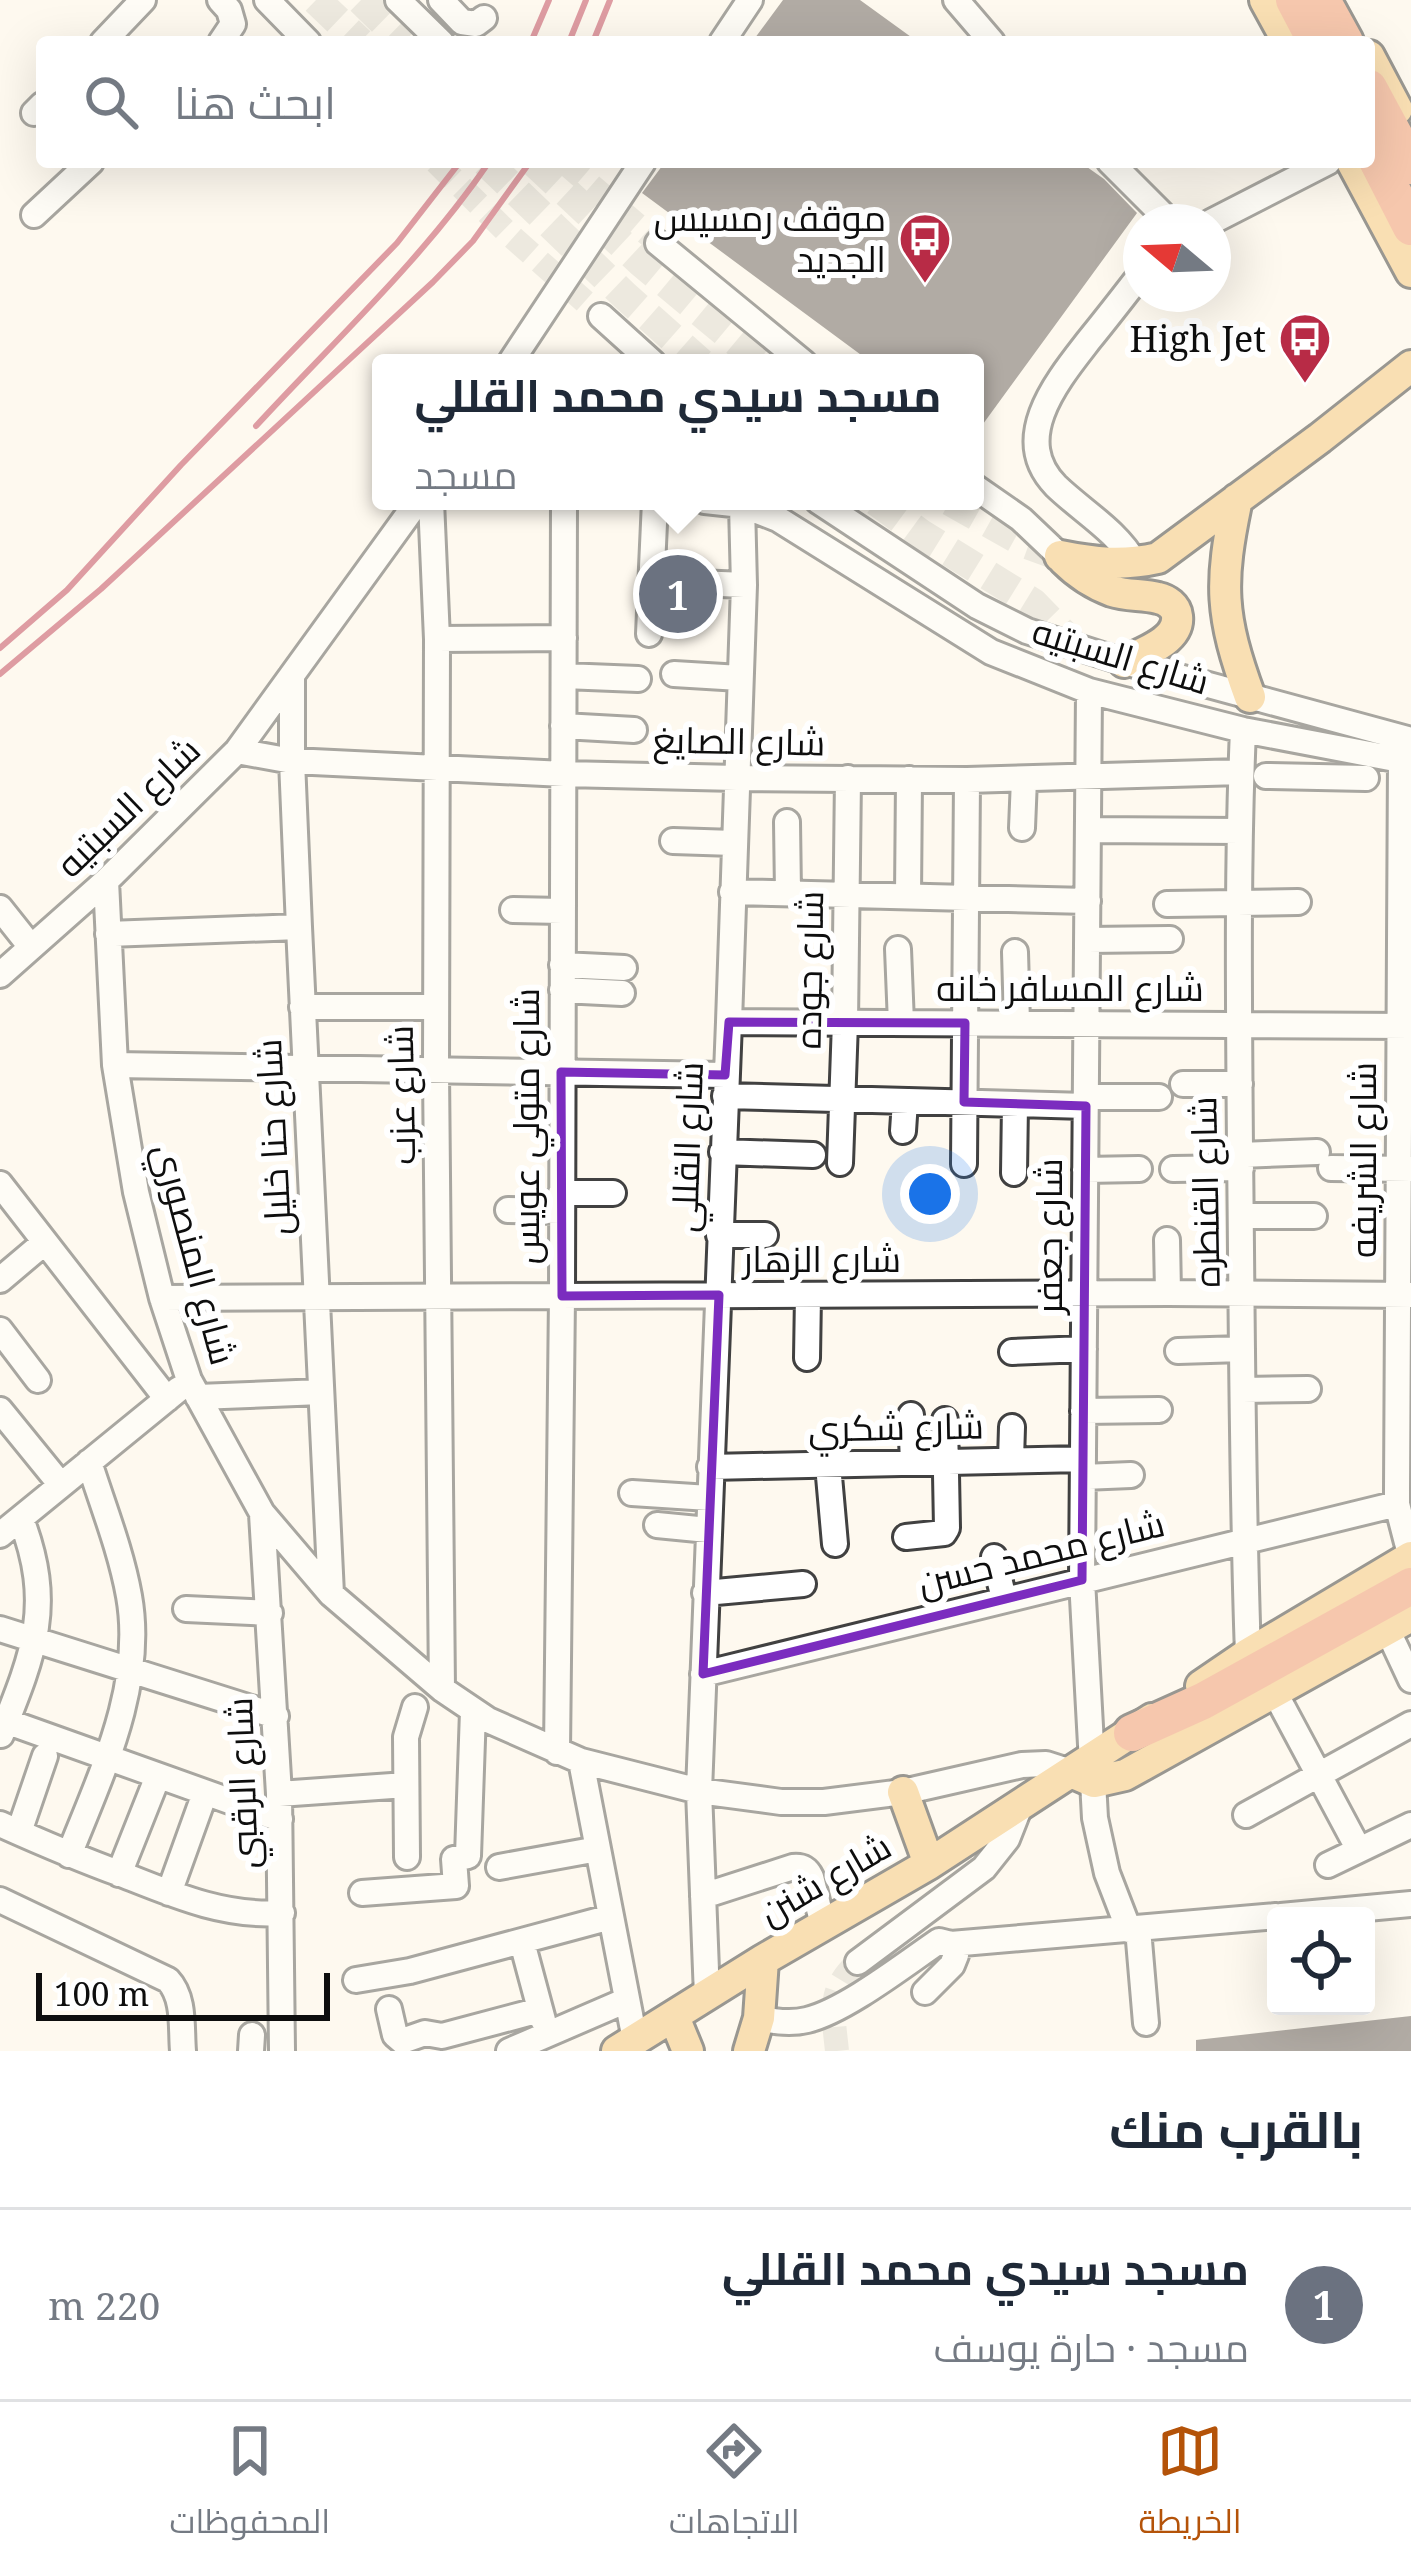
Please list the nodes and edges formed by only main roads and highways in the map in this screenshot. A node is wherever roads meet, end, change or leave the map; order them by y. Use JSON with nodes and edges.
{"nodes":[{"id":1,"x":1265,"y":0,"type":"edge"},
{"id":2,"x":1294,"y":0,"type":"edge"},
{"id":3,"x":1322,"y":0,"type":"edge"},
{"id":4,"x":1339,"y":0,"type":"edge"},
{"id":5,"x":1285,"y":36,"type":"edge"},
{"id":6,"x":1313,"y":36,"type":"edge"},
{"id":7,"x":1342,"y":36,"type":"edge"},
{"id":8,"x":1358,"y":36,"type":"edge"},
{"id":9,"x":1375,"y":67,"type":"edge"},
{"id":10,"x":1375,"y":99,"type":"edge"},
{"id":11,"x":1411,"y":134,"type":"edge"},
{"id":12,"x":1375,"y":157,"type":"edge"},
{"id":13,"x":1411,"y":166,"type":"edge"},
{"id":14,"x":1355,"y":168,"type":"edge"},
{"id":15,"x":1411,"y":227,"type":"edge"},
{"id":16,"x":1411,"y":272,"type":"edge"},
{"id":17,"x":1411,"y":366,"type":"edge"},
{"id":18,"x":1237,"y":499,"type":"junction"},
{"id":19,"x":1124,"y":662,"type":"road end"},
{"id":20,"x":1250,"y":697,"type":"road end"},
{"id":21,"x":1411,"y":1558,"type":"edge"},
{"id":22,"x":1411,"y":1586,"type":"edge"},
{"id":23,"x":1399,"y":1623,"type":"edge"},
{"id":24,"x":1243,"y":1668,"type":"junction"},
{"id":25,"x":1132,"y":1733,"type":"joint"},
{"id":26,"x":1085,"y":1771,"type":"junction"},
{"id":27,"x":903,"y":1792,"type":"road end"},
{"id":28,"x":928,"y":1864,"type":"junction"},
{"id":29,"x":763,"y":1960,"type":"junction"},
{"id":30,"x":674,"y":2017,"type":"junction"},
{"id":31,"x":626,"y":2046,"type":"edge"},
{"id":32,"x":688,"y":2051,"type":"edge"},
{"id":33,"x":749,"y":2051,"type":"edge"}],
"edges":[{"from":1,"to":5,"type":"main road"},
{"from":2,"to":6,"type":"highway"},
{"from":3,"to":7,"type":"highway"},
{"from":4,"to":8,"type":"main road"},
{"from":9,"to":11,"type":"main road"},
{"from":10,"to":13,"type":"highway"},
{"from":12,"to":15,"type":"highway"},
{"from":14,"to":16,"type":"main road"},
{"from":17,"to":18,"type":"main road"},
{"from":18,"to":19,"type":"main road"},
{"from":18,"to":20,"type":"main road"},
{"from":21,"to":24,"type":"main road"},
{"from":22,"to":24,"type":"highway"},
{"from":23,"to":26,"type":"main road","name":"شارع شنن"},
{"from":24,"to":25,"type":"highway"},
{"from":25,"to":26,"type":"main road","name":"شارع شنن"},
{"from":26,"to":28,"type":"main road","name":"شارع شنن"},
{"from":27,"to":28,"type":"main road"},
{"from":28,"to":29,"type":"main road","name":"شارع شنن"},
{"from":29,"to":30,"type":"main road","name":"شارع شنن"},
{"from":29,"to":33,"type":"main road"},
{"from":30,"to":31,"type":"main road","name":"شارع شنن"},
{"from":30,"to":32,"type":"main road"}]}
